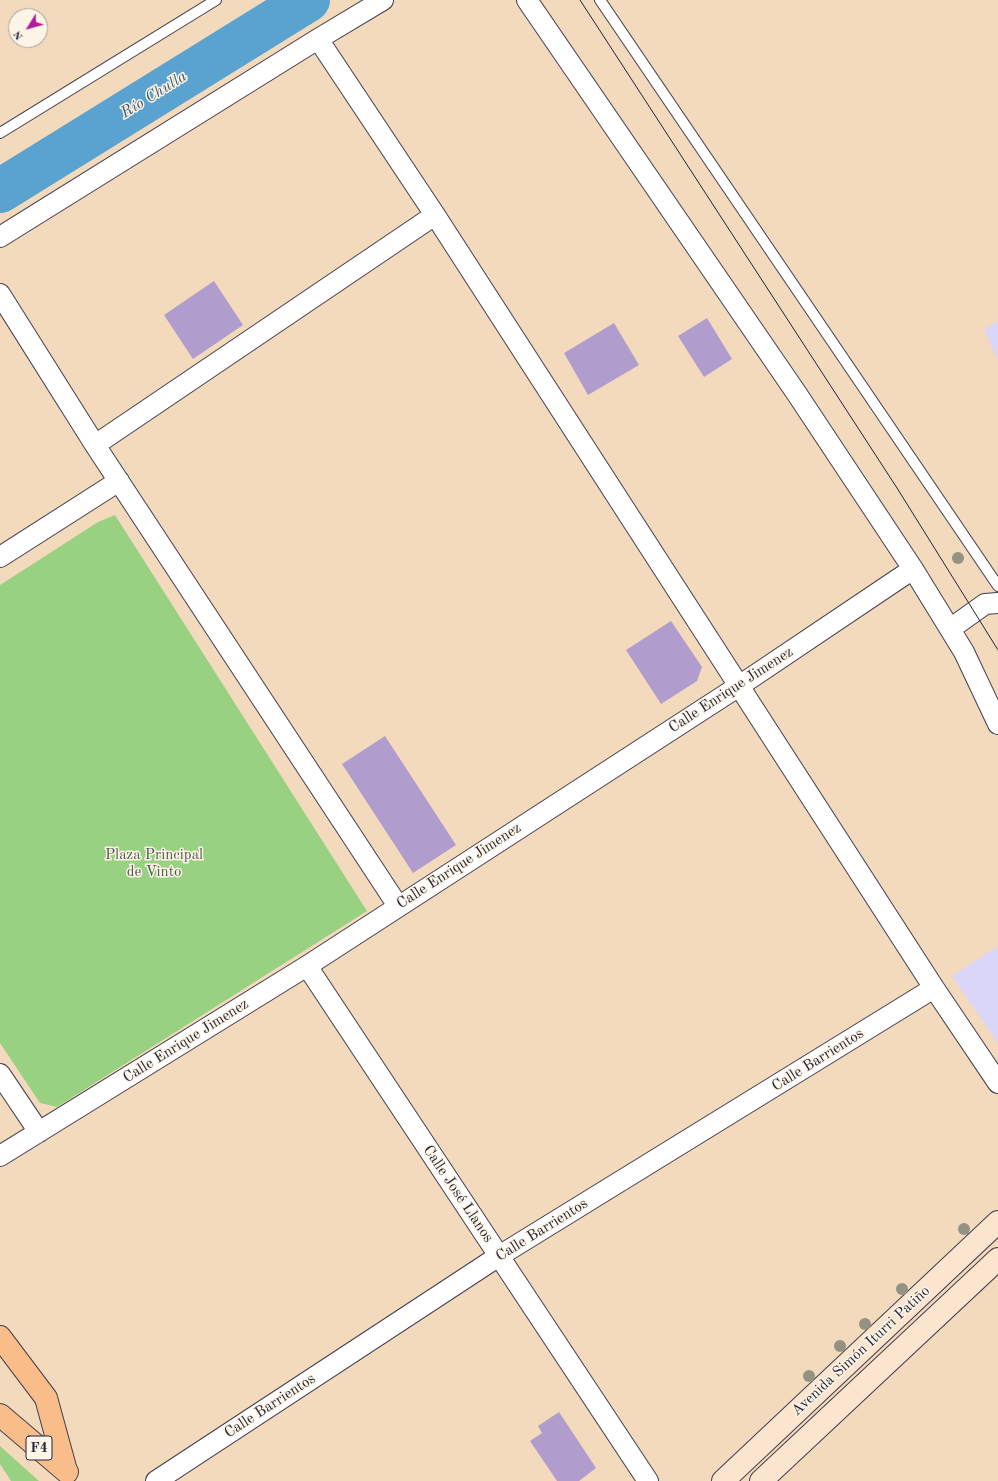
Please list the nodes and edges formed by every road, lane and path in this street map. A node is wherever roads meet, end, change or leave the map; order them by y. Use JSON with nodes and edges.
{"nodes":[{"id":1,"x":216,"y":0,"type":"edge"},
{"id":2,"x":383,"y":0,"type":"edge"},
{"id":3,"x":527,"y":0,"type":"edge"},
{"id":4,"x":600,"y":0,"type":"edge"},
{"id":5,"x":318,"y":39,"type":"junction"},
{"id":6,"x":0,"y":133,"type":"edge"},
{"id":7,"x":435,"y":215,"type":"junction"},
{"id":8,"x":0,"y":237,"type":"edge"},
{"id":9,"x":0,"y":294,"type":"edge"},
{"id":10,"x":95,"y":445,"type":"junction"},
{"id":11,"x":119,"y":481,"type":"junction"},
{"id":12,"x":0,"y":557,"type":"edge"},
{"id":13,"x":913,"y":569,"type":"junction"},
{"id":14,"x":998,"y":586,"type":"edge"},
{"id":15,"x":998,"y":603,"type":"edge"},
{"id":16,"x":950,"y":629,"type":"junction"},
{"id":17,"x":739,"y":686,"type":"junction"},
{"id":18,"x":998,"y":724,"type":"edge"},
{"id":19,"x":398,"y":906,"type":"junction"},
{"id":20,"x":307,"y":966,"type":"junction"},
{"id":21,"x":934,"y":988,"type":"junction"},
{"id":22,"x":0,"y":1074,"type":"edge"},
{"id":23,"x":998,"y":1083,"type":"edge"},
{"id":24,"x":39,"y":1132,"type":"junction"},
{"id":25,"x":0,"y":1156,"type":"edge"},
{"id":26,"x":998,"y":1222,"type":"edge"},
{"id":27,"x":499,"y":1256,"type":"junction"},
{"id":28,"x":998,"y":1259,"type":"edge"},
{"id":29,"x":0,"y":1337,"type":"edge"},
{"id":30,"x":0,"y":1415,"type":"edge"},
{"id":31,"x":72,"y":1476,"type":"edge"},
{"id":32,"x":156,"y":1481,"type":"edge"},
{"id":33,"x":648,"y":1481,"type":"edge"},
{"id":34,"x":723,"y":1481,"type":"edge"},
{"id":35,"x":761,"y":1481,"type":"edge"}],
"edges":[{"from":1,"to":6,"type":"lane"},
{"from":2,"to":5,"type":"street"},
{"from":3,"to":13,"type":"street"},
{"from":4,"to":14,"type":"lane"},
{"from":5,"to":7,"type":"street"},
{"from":5,"to":8,"type":"street"},
{"from":7,"to":10,"type":"street"},
{"from":7,"to":17,"type":"street"},
{"from":9,"to":10,"type":"street"},
{"from":10,"to":11,"type":"street"},
{"from":11,"to":12,"type":"street"},
{"from":11,"to":19,"type":"street"},
{"from":13,"to":16,"type":"street"},
{"from":13,"to":17,"type":"street","name":"Calle Enrique Jimenez"},
{"from":15,"to":16,"type":"street"},
{"from":16,"to":18,"type":"street"},
{"from":17,"to":19,"type":"street","name":"Calle Enrique Jimenez"},
{"from":17,"to":21,"type":"street"},
{"from":19,"to":20,"type":"street","name":"Calle Enrique Jimenez"},
{"from":20,"to":24,"type":"street","name":"Calle Enrique Jimenez"},
{"from":20,"to":27,"type":"street","name":"Calle José Llanos"},
{"from":21,"to":23,"type":"street"},
{"from":21,"to":27,"type":"street","name":"Calle Barrientos"},
{"from":22,"to":24,"type":"street"},
{"from":24,"to":25,"type":"street","name":"Calle Enrique Jimenez"},
{"from":26,"to":34,"type":"main road","name":"Avenida Simón Iturri Patiño"},
{"from":27,"to":32,"type":"street","name":"Calle Barrientos"},
{"from":27,"to":33,"type":"street","name":"Calle José Llanos"},
{"from":28,"to":35,"type":"main road","name":"Avenida Simón Iturri Patiño"},
{"from":29,"to":31,"type":"highway"},
{"from":30,"to":31,"type":"highway","number":"F4"}]}
